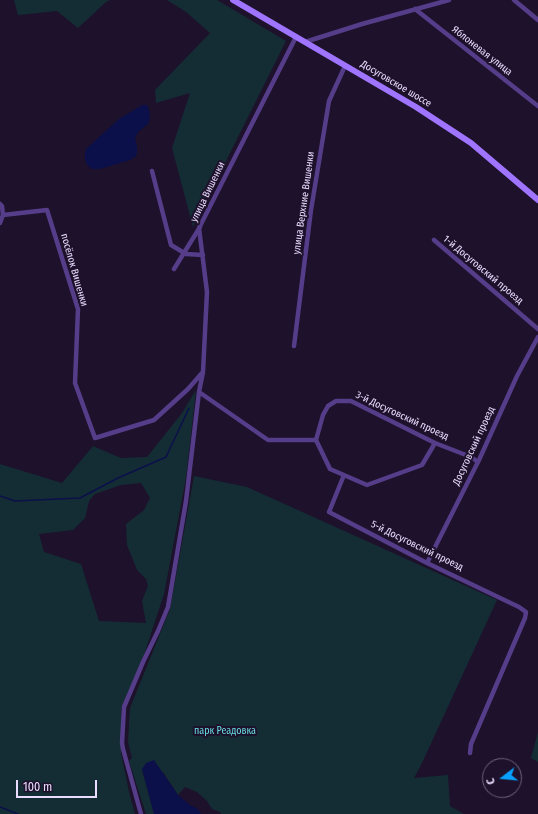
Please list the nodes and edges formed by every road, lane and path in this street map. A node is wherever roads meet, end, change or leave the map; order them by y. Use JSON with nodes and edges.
{"nodes":[{"id":1,"x":232,"y":0,"type":"edge"},
{"id":2,"x":449,"y":0,"type":"edge"},
{"id":3,"x":514,"y":0,"type":"edge"},
{"id":4,"x":415,"y":10,"type":"junction"},
{"id":5,"x":538,"y":20,"type":"edge"},
{"id":6,"x":296,"y":37,"type":"junction"},
{"id":7,"x":305,"y":42,"type":"junction"},
{"id":8,"x":345,"y":66,"type":"junction"},
{"id":9,"x":538,"y":106,"type":"edge"},
{"id":10,"x":152,"y":171,"type":"dead end"},
{"id":11,"x":538,"y":200,"type":"edge"},
{"id":12,"x":0,"y":204,"type":"edge"},
{"id":13,"x":3,"y":215,"type":"junction"},
{"id":14,"x":0,"y":223,"type":"edge"},
{"id":15,"x":200,"y":227,"type":"junction"},
{"id":16,"x":434,"y":240,"type":"dead end"},
{"id":17,"x":184,"y":253,"type":"junction"},
{"id":18,"x":204,"y":255,"type":"junction"},
{"id":19,"x":174,"y":269,"type":"dead end"},
{"id":20,"x":538,"y":327,"type":"edge"},
{"id":21,"x":538,"y":337,"type":"edge"},
{"id":22,"x":294,"y":346,"type":"dead end"},
{"id":23,"x":203,"y":372,"type":"junction"},
{"id":24,"x":199,"y":392,"type":"junction"},
{"id":25,"x":316,"y":440,"type":"junction"},
{"id":26,"x":435,"y":442,"type":"junction"},
{"id":27,"x":478,"y":462,"type":"junction"},
{"id":28,"x":344,"y":474,"type":"junction"},
{"id":29,"x":427,"y":562,"type":"junction"},
{"id":30,"x":470,"y":753,"type":"dead end"},
{"id":31,"x":140,"y":814,"type":"edge"}],
"edges":[{"from":1,"to":6,"type":"main road","name":"Досуговское шоссе"},
{"from":2,"to":4,"type":"street"},
{"from":3,"to":5,"type":"street"},
{"from":4,"to":7,"type":"street"},
{"from":4,"to":9,"type":"street","name":"Яблоневая улица"},
{"from":6,"to":7,"type":"main road","name":"Досуговское шоссе"},
{"from":6,"to":15,"type":"street","name":"улица Вишенки"},
{"from":7,"to":8,"type":"main road","name":"Досуговское шоссе"},
{"from":8,"to":11,"type":"main road","name":"Досуговское шоссе"},
{"from":8,"to":22,"type":"street","name":"улица Верхние Вишенки"},
{"from":10,"to":17,"type":"street"},
{"from":12,"to":13,"type":"street"},
{"from":13,"to":14,"type":"street"},
{"from":13,"to":23,"type":"street","name":"посёлок Вишенки"},
{"from":15,"to":17,"type":"street"},
{"from":15,"to":18,"type":"street","name":"улица Вишенки"},
{"from":16,"to":20,"type":"street","name":"1-й Досуговский проезд"},
{"from":17,"to":18,"type":"street"},
{"from":17,"to":19,"type":"street"},
{"from":18,"to":23,"type":"street","name":"улица Вишенки"},
{"from":21,"to":27,"type":"street","name":"Досуговский проезд"},
{"from":23,"to":24,"type":"street","name":"улица Вишенки"},
{"from":24,"to":25,"type":"street"},
{"from":24,"to":31,"type":"street","name":"улица Вишенки"},
{"from":25,"to":26,"type":"street","name":"3-й Досуговский проезд"},
{"from":25,"to":28,"type":"street"},
{"from":26,"to":27,"type":"street","name":"3-й Досуговский проезд"},
{"from":26,"to":28,"type":"street"},
{"from":27,"to":29,"type":"street","name":"Досуговский проезд"},
{"from":28,"to":29,"type":"street","name":"5-й Досуговский проезд"},
{"from":29,"to":30,"type":"street","name":"5-й Досуговский проезд"}]}
